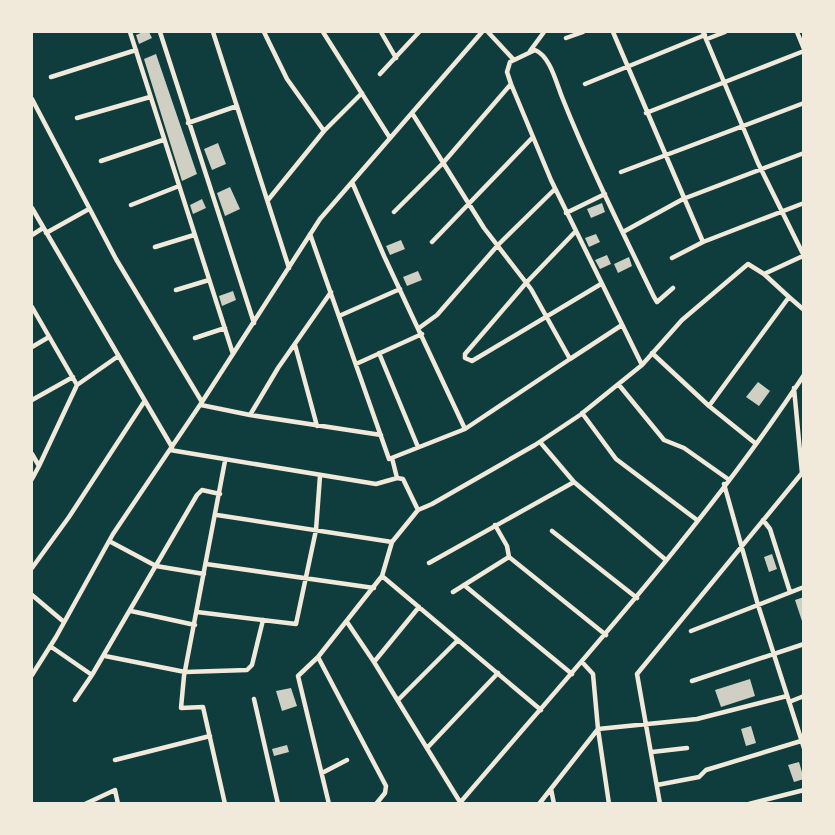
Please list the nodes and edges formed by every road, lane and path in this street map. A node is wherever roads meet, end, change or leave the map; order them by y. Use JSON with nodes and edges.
{"nodes":[{"id":1,"x":130,"y":32,"type":"edge"},
{"id":2,"x":160,"y":32,"type":"edge"},
{"id":3,"x":213,"y":32,"type":"edge"},
{"id":4,"x":220,"y":32,"type":"edge"},
{"id":5,"x":264,"y":32,"type":"edge"},
{"id":6,"x":323,"y":32,"type":"edge"},
{"id":7,"x":381,"y":32,"type":"edge"},
{"id":8,"x":419,"y":32,"type":"edge"},
{"id":9,"x":482,"y":32,"type":"edge"},
{"id":10,"x":488,"y":32,"type":"edge"},
{"id":11,"x":544,"y":32,"type":"edge"},
{"id":12,"x":583,"y":32,"type":"edge"},
{"id":13,"x":613,"y":32,"type":"edge"},
{"id":14,"x":724,"y":32,"type":"edge"},
{"id":15,"x":797,"y":32,"type":"edge"},
{"id":16,"x":705,"y":35,"type":"edge"},
{"id":17,"x":566,"y":38,"type":"dead end"},
{"id":18,"x":136,"y":50,"type":"junction"},
{"id":19,"x":804,"y":50,"type":"edge"},
{"id":20,"x":530,"y":51,"type":"junction"},
{"id":21,"x":396,"y":58,"type":"junction"},
{"id":22,"x":514,"y":60,"type":"junction"},
{"id":23,"x":627,"y":66,"type":"junction"},
{"id":24,"x":380,"y":74,"type":"dead end"},
{"id":25,"x":51,"y":77,"type":"dead end"},
{"id":26,"x":724,"y":82,"type":"junction"},
{"id":27,"x":511,"y":84,"type":"junction"},
{"id":28,"x":585,"y":84,"type":"dead end"},
{"id":29,"x":362,"y":93,"type":"junction"},
{"id":30,"x":150,"y":97,"type":"junction"},
{"id":31,"x":32,"y":99,"type":"edge"},
{"id":32,"x":804,"y":103,"type":"edge"},
{"id":33,"x":237,"y":106,"type":"junction"},
{"id":34,"x":412,"y":113,"type":"junction"},
{"id":35,"x":646,"y":113,"type":"junction"},
{"id":36,"x":77,"y":118,"type":"dead end"},
{"id":37,"x":188,"y":123,"type":"junction"},
{"id":38,"x":743,"y":125,"type":"junction"},
{"id":39,"x":324,"y":131,"type":"junction"},
{"id":40,"x":390,"y":138,"type":"junction"},
{"id":41,"x":532,"y":138,"type":"junction"},
{"id":42,"x":164,"y":140,"type":"junction"},
{"id":43,"x":804,"y":153,"type":"edge"},
{"id":44,"x":664,"y":155,"type":"junction"},
{"id":45,"x":101,"y":161,"type":"dead end"},
{"id":46,"x":443,"y":162,"type":"junction"},
{"id":47,"x":761,"y":169,"type":"junction"},
{"id":48,"x":621,"y":172,"type":"dead end"},
{"id":49,"x":352,"y":182,"type":"junction"},
{"id":50,"x":179,"y":186,"type":"junction"},
{"id":51,"x":555,"y":189,"type":"junction"},
{"id":52,"x":605,"y":194,"type":"junction"},
{"id":53,"x":683,"y":199,"type":"junction"},
{"id":54,"x":268,"y":200,"type":"junction"},
{"id":55,"x":804,"y":203,"type":"edge"},
{"id":56,"x":469,"y":204,"type":"junction"},
{"id":57,"x":131,"y":205,"type":"dead end"},
{"id":58,"x":32,"y":208,"type":"edge"},
{"id":59,"x":89,"y":209,"type":"junction"},
{"id":60,"x":394,"y":212,"type":"dead end"},
{"id":61,"x":782,"y":212,"type":"junction"},
{"id":62,"x":566,"y":213,"type":"junction"},
{"id":63,"x":44,"y":231,"type":"junction"},
{"id":64,"x":575,"y":232,"type":"junction"},
{"id":65,"x":623,"y":232,"type":"junction"},
{"id":66,"x":310,"y":234,"type":"junction"},
{"id":67,"x":32,"y":235,"type":"edge"},
{"id":68,"x":194,"y":235,"type":"junction"},
{"id":69,"x":432,"y":242,"type":"dead end"},
{"id":70,"x":703,"y":242,"type":"junction"},
{"id":71,"x":498,"y":245,"type":"junction"},
{"id":72,"x":155,"y":247,"type":"dead end"},
{"id":73,"x":803,"y":256,"type":"edge"},
{"id":74,"x":672,"y":258,"type":"dead end"},
{"id":75,"x":289,"y":268,"type":"junction"},
{"id":76,"x":764,"y":274,"type":"junction"},
{"id":77,"x":209,"y":280,"type":"junction"},
{"id":78,"x":526,"y":283,"type":"junction"},
{"id":79,"x":601,"y":284,"type":"junction"},
{"id":80,"x":673,"y":288,"type":"dead end"},
{"id":81,"x":400,"y":289,"type":"junction"},
{"id":82,"x":176,"y":290,"type":"dead end"},
{"id":83,"x":331,"y":292,"type":"junction"},
{"id":84,"x":789,"y":297,"type":"junction"},
{"id":85,"x":32,"y":307,"type":"edge"},
{"id":86,"x":804,"y":310,"type":"edge"},
{"id":87,"x":546,"y":315,"type":"junction"},
{"id":88,"x":339,"y":316,"type":"junction"},
{"id":89,"x":254,"y":322,"type":"junction"},
{"id":90,"x":622,"y":325,"type":"junction"},
{"id":91,"x":225,"y":328,"type":"junction"},
{"id":92,"x":419,"y":328,"type":"junction"},
{"id":93,"x":422,"y":334,"type":"junction"},
{"id":94,"x":49,"y":337,"type":"junction"},
{"id":95,"x":195,"y":338,"type":"dead end"},
{"id":96,"x":295,"y":345,"type":"junction"},
{"id":97,"x":32,"y":347,"type":"edge"},
{"id":98,"x":379,"y":353,"type":"junction"},
{"id":99,"x":652,"y":353,"type":"junction"},
{"id":100,"x":233,"y":354,"type":"junction"},
{"id":101,"x":117,"y":357,"type":"junction"},
{"id":102,"x":570,"y":359,"type":"junction"},
{"id":103,"x":356,"y":364,"type":"junction"},
{"id":104,"x":642,"y":365,"type":"junction"},
{"id":105,"x":804,"y":375,"type":"edge"},
{"id":106,"x":73,"y":377,"type":"junction"},
{"id":107,"x":77,"y":385,"type":"junction"},
{"id":108,"x":619,"y":385,"type":"junction"},
{"id":109,"x":794,"y":388,"type":"junction"},
{"id":110,"x":32,"y":400,"type":"edge"},
{"id":111,"x":144,"y":402,"type":"junction"},
{"id":112,"x":201,"y":403,"type":"junction"},
{"id":113,"x":709,"y":406,"type":"junction"},
{"id":114,"x":582,"y":413,"type":"junction"},
{"id":115,"x":250,"y":415,"type":"junction"},
{"id":116,"x":317,"y":426,"type":"junction"},
{"id":117,"x":465,"y":429,"type":"junction"},
{"id":118,"x":381,"y":435,"type":"junction"},
{"id":119,"x":540,"y":442,"type":"junction"},
{"id":120,"x":755,"y":443,"type":"junction"},
{"id":121,"x":418,"y":447,"type":"junction"},
{"id":122,"x":171,"y":448,"type":"junction"},
{"id":123,"x":32,"y":454,"type":"edge"},
{"id":124,"x":392,"y":458,"type":"junction"},
{"id":125,"x":225,"y":461,"type":"junction"},
{"id":126,"x":39,"y":466,"type":"junction"},
{"id":127,"x":803,"y":473,"type":"edge"},
{"id":128,"x":320,"y":476,"type":"junction"},
{"id":129,"x":397,"y":478,"type":"junction"},
{"id":130,"x":32,"y":479,"type":"edge"},
{"id":131,"x":728,"y":479,"type":"junction"},
{"id":132,"x":574,"y":482,"type":"junction"},
{"id":133,"x":724,"y":484,"type":"junction"},
{"id":134,"x":220,"y":494,"type":"junction"},
{"id":135,"x":418,"y":510,"type":"junction"},
{"id":136,"x":217,"y":515,"type":"junction"},
{"id":137,"x":697,"y":520,"type":"junction"},
{"id":138,"x":763,"y":520,"type":"junction"},
{"id":139,"x":495,"y":525,"type":"junction"},
{"id":140,"x":316,"y":530,"type":"junction"},
{"id":141,"x":552,"y":531,"type":"dead end"},
{"id":142,"x":109,"y":540,"type":"junction"},
{"id":143,"x":392,"y":542,"type":"junction"},
{"id":144,"x":742,"y":546,"type":"junction"},
{"id":145,"x":509,"y":557,"type":"junction"},
{"id":146,"x":666,"y":560,"type":"junction"},
{"id":147,"x":429,"y":563,"type":"dead end"},
{"id":148,"x":206,"y":564,"type":"junction"},
{"id":149,"x":156,"y":566,"type":"junction"},
{"id":150,"x":32,"y":568,"type":"edge"},
{"id":151,"x":204,"y":574,"type":"junction"},
{"id":152,"x":382,"y":576,"type":"junction"},
{"id":153,"x":308,"y":579,"type":"junction"},
{"id":154,"x":464,"y":585,"type":"junction"},
{"id":155,"x":804,"y":587,"type":"edge"},
{"id":156,"x":375,"y":588,"type":"junction"},
{"id":157,"x":453,"y":592,"type":"dead end"},
{"id":158,"x":790,"y":592,"type":"junction"},
{"id":159,"x":32,"y":595,"type":"edge"},
{"id":160,"x":637,"y":597,"type":"junction"},
{"id":161,"x":758,"y":605,"type":"junction"},
{"id":162,"x":419,"y":607,"type":"junction"},
{"id":163,"x":131,"y":611,"type":"junction"},
{"id":164,"x":197,"y":612,"type":"junction"},
{"id":165,"x":263,"y":620,"type":"junction"},
{"id":166,"x":64,"y":622,"type":"junction"},
{"id":167,"x":346,"y":622,"type":"junction"},
{"id":168,"x":195,"y":625,"type":"junction"},
{"id":169,"x":691,"y":631,"type":"dead end"},
{"id":170,"x":606,"y":635,"type":"junction"},
{"id":171,"x":458,"y":640,"type":"junction"},
{"id":172,"x":804,"y":644,"type":"edge"},
{"id":173,"x":50,"y":646,"type":"junction"},
{"id":174,"x":105,"y":656,"type":"junction"},
{"id":175,"x":775,"y":656,"type":"junction"},
{"id":176,"x":318,"y":657,"type":"junction"},
{"id":177,"x":374,"y":662,"type":"junction"},
{"id":178,"x":582,"y":662,"type":"junction"},
{"id":179,"x":185,"y":672,"type":"junction"},
{"id":180,"x":498,"y":673,"type":"junction"},
{"id":181,"x":572,"y":674,"type":"junction"},
{"id":182,"x":32,"y":675,"type":"edge"},
{"id":183,"x":92,"y":675,"type":"junction"},
{"id":184,"x":692,"y":681,"type":"dead end"},
{"id":185,"x":804,"y":696,"type":"edge"},
{"id":186,"x":254,"y":699,"type":"dead end"},
{"id":187,"x":788,"y":699,"type":"junction"},
{"id":188,"x":75,"y":700,"type":"dead end"},
{"id":189,"x":398,"y":700,"type":"junction"},
{"id":190,"x":541,"y":710,"type":"junction"},
{"id":191,"x":647,"y":723,"type":"junction"},
{"id":192,"x":598,"y":729,"type":"junction"},
{"id":193,"x":210,"y":736,"type":"junction"},
{"id":194,"x":801,"y":741,"type":"junction"},
{"id":195,"x":428,"y":747,"type":"junction"},
{"id":196,"x":687,"y":748,"type":"dead end"},
{"id":197,"x":804,"y":748,"type":"edge"},
{"id":198,"x":652,"y":752,"type":"junction"},
{"id":199,"x":115,"y":759,"type":"dead end"},
{"id":200,"x":346,"y":760,"type":"dead end"},
{"id":201,"x":322,"y":773,"type":"junction"},
{"id":202,"x":657,"y":785,"type":"junction"},
{"id":203,"x":551,"y":789,"type":"junction"},
{"id":204,"x":804,"y":790,"type":"edge"},
{"id":205,"x":460,"y":803,"type":"edge"},
{"id":206,"x":85,"y":804,"type":"edge"},
{"id":207,"x":118,"y":804,"type":"edge"},
{"id":208,"x":225,"y":804,"type":"edge"},
{"id":209,"x":278,"y":804,"type":"edge"},
{"id":210,"x":329,"y":804,"type":"edge"},
{"id":211,"x":376,"y":804,"type":"edge"},
{"id":212,"x":539,"y":804,"type":"edge"},
{"id":213,"x":554,"y":804,"type":"edge"},
{"id":214,"x":609,"y":804,"type":"edge"},
{"id":215,"x":660,"y":804,"type":"edge"},
{"id":216,"x":749,"y":804,"type":"edge"}],
"edges":[{"from":1,"to":18,"type":"street"},
{"from":2,"to":37,"type":"street"},
{"from":3,"to":4,"type":"street"},
{"from":3,"to":33,"type":"street"},
{"from":5,"to":39,"type":"street"},
{"from":6,"to":29,"type":"street"},
{"from":7,"to":21,"type":"street"},
{"from":8,"to":21,"type":"street"},
{"from":9,"to":34,"type":"street"},
{"from":10,"to":22,"type":"street"},
{"from":11,"to":20,"type":"street"},
{"from":12,"to":17,"type":"street"},
{"from":13,"to":23,"type":"street"},
{"from":14,"to":16,"type":"street"},
{"from":15,"to":19,"type":"street"},
{"from":16,"to":23,"type":"street"},
{"from":16,"to":26,"type":"street"},
{"from":18,"to":25,"type":"street"},
{"from":18,"to":30,"type":"street"},
{"from":19,"to":26,"type":"street"},
{"from":20,"to":22,"type":"street"},
{"from":20,"to":52,"type":"street"},
{"from":21,"to":24,"type":"street"},
{"from":22,"to":27,"type":"street"},
{"from":23,"to":28,"type":"street"},
{"from":23,"to":35,"type":"street"},
{"from":26,"to":35,"type":"street"},
{"from":26,"to":38,"type":"street"},
{"from":27,"to":41,"type":"street"},
{"from":27,"to":46,"type":"street"},
{"from":29,"to":39,"type":"street"},
{"from":29,"to":40,"type":"street"},
{"from":30,"to":36,"type":"street"},
{"from":30,"to":42,"type":"street"},
{"from":31,"to":59,"type":"street"},
{"from":32,"to":38,"type":"street"},
{"from":33,"to":37,"type":"street"},
{"from":33,"to":54,"type":"street"},
{"from":34,"to":40,"type":"street"},
{"from":34,"to":46,"type":"street"},
{"from":35,"to":44,"type":"street"},
{"from":37,"to":89,"type":"street"},
{"from":38,"to":44,"type":"street"},
{"from":38,"to":47,"type":"street"},
{"from":39,"to":54,"type":"street"},
{"from":40,"to":49,"type":"street"},
{"from":41,"to":51,"type":"street"},
{"from":41,"to":56,"type":"street"},
{"from":42,"to":45,"type":"street"},
{"from":42,"to":50,"type":"street"},
{"from":43,"to":47,"type":"street"},
{"from":44,"to":48,"type":"street"},
{"from":44,"to":53,"type":"street"},
{"from":46,"to":56,"type":"street"},
{"from":46,"to":60,"type":"street"},
{"from":47,"to":53,"type":"street"},
{"from":47,"to":61,"type":"street"},
{"from":49,"to":66,"type":"street"},
{"from":49,"to":81,"type":"street"},
{"from":50,"to":57,"type":"street"},
{"from":50,"to":68,"type":"street"},
{"from":51,"to":62,"type":"street"},
{"from":51,"to":71,"type":"street"},
{"from":52,"to":62,"type":"street"},
{"from":52,"to":65,"type":"street"},
{"from":53,"to":65,"type":"street"},
{"from":53,"to":70,"type":"street"},
{"from":54,"to":75,"type":"street"},
{"from":55,"to":61,"type":"street"},
{"from":56,"to":69,"type":"street"},
{"from":56,"to":71,"type":"street"},
{"from":58,"to":63,"type":"street"},
{"from":59,"to":63,"type":"street"},
{"from":59,"to":112,"type":"street"},
{"from":61,"to":70,"type":"street"},
{"from":61,"to":73,"type":"street"},
{"from":62,"to":64,"type":"street"},
{"from":63,"to":67,"type":"street"},
{"from":63,"to":101,"type":"street"},
{"from":64,"to":78,"type":"street"},
{"from":64,"to":79,"type":"street"},
{"from":65,"to":80,"type":"street"},
{"from":66,"to":75,"type":"street"},
{"from":66,"to":83,"type":"street"},
{"from":68,"to":72,"type":"street"},
{"from":68,"to":77,"type":"street"},
{"from":70,"to":74,"type":"street"},
{"from":71,"to":78,"type":"street"},
{"from":71,"to":92,"type":"street"},
{"from":73,"to":76,"type":"street"},
{"from":75,"to":89,"type":"street"},
{"from":76,"to":84,"type":"street"},
{"from":76,"to":99,"type":"street"},
{"from":77,"to":82,"type":"street"},
{"from":77,"to":91,"type":"street"},
{"from":78,"to":87,"type":"street"},
{"from":78,"to":87,"type":"street"},
{"from":79,"to":87,"type":"street"},
{"from":79,"to":90,"type":"street"},
{"from":81,"to":88,"type":"street"},
{"from":81,"to":92,"type":"street"},
{"from":83,"to":88,"type":"street"},
{"from":83,"to":96,"type":"street"},
{"from":84,"to":86,"type":"street"},
{"from":84,"to":113,"type":"street"},
{"from":85,"to":94,"type":"street"},
{"from":87,"to":102,"type":"street"},
{"from":88,"to":103,"type":"street"},
{"from":89,"to":100,"type":"street"},
{"from":90,"to":102,"type":"street"},
{"from":90,"to":104,"type":"street"},
{"from":91,"to":95,"type":"street"},
{"from":91,"to":100,"type":"street"},
{"from":92,"to":93,"type":"street"},
{"from":93,"to":98,"type":"street"},
{"from":93,"to":117,"type":"street"},
{"from":94,"to":97,"type":"street"},
{"from":94,"to":106,"type":"street"},
{"from":96,"to":115,"type":"street"},
{"from":96,"to":116,"type":"street"},
{"from":98,"to":103,"type":"street"},
{"from":98,"to":121,"type":"street"},
{"from":99,"to":104,"type":"street"},
{"from":99,"to":113,"type":"street"},
{"from":100,"to":112,"type":"street"},
{"from":101,"to":107,"type":"street"},
{"from":101,"to":111,"type":"street"},
{"from":102,"to":117,"type":"street"},
{"from":103,"to":118,"type":"street"},
{"from":104,"to":108,"type":"street"},
{"from":105,"to":109,"type":"street"},
{"from":106,"to":107,"type":"street"},
{"from":106,"to":110,"type":"street"},
{"from":107,"to":126,"type":"street"},
{"from":108,"to":114,"type":"street"},
{"from":108,"to":131,"type":"street"},
{"from":109,"to":120,"type":"street"},
{"from":109,"to":127,"type":"street"},
{"from":111,"to":122,"type":"street"},
{"from":111,"to":150,"type":"street"},
{"from":112,"to":115,"type":"street"},
{"from":112,"to":122,"type":"street"},
{"from":113,"to":120,"type":"street"},
{"from":114,"to":119,"type":"street"},
{"from":114,"to":137,"type":"street"},
{"from":115,"to":116,"type":"street"},
{"from":116,"to":118,"type":"street"},
{"from":117,"to":121,"type":"street"},
{"from":118,"to":124,"type":"street"},
{"from":119,"to":132,"type":"street"},
{"from":119,"to":135,"type":"street"},
{"from":120,"to":131,"type":"street"},
{"from":121,"to":124,"type":"street"},
{"from":122,"to":125,"type":"street"},
{"from":122,"to":142,"type":"street"},
{"from":123,"to":126,"type":"street"},
{"from":124,"to":129,"type":"street"},
{"from":125,"to":128,"type":"street"},
{"from":125,"to":134,"type":"street"},
{"from":126,"to":130,"type":"street"},
{"from":127,"to":138,"type":"street"},
{"from":128,"to":129,"type":"street"},
{"from":128,"to":140,"type":"street"},
{"from":129,"to":135,"type":"street"},
{"from":131,"to":133,"type":"street"},
{"from":132,"to":139,"type":"street"},
{"from":132,"to":146,"type":"street"},
{"from":133,"to":137,"type":"street"},
{"from":133,"to":144,"type":"street"},
{"from":134,"to":136,"type":"street"},
{"from":134,"to":149,"type":"street"},
{"from":135,"to":143,"type":"street"},
{"from":136,"to":140,"type":"street"},
{"from":136,"to":148,"type":"street"},
{"from":137,"to":146,"type":"street"},
{"from":138,"to":144,"type":"street"},
{"from":138,"to":158,"type":"street"},
{"from":139,"to":145,"type":"street"},
{"from":139,"to":147,"type":"street"},
{"from":140,"to":143,"type":"street"},
{"from":140,"to":153,"type":"street"},
{"from":141,"to":160,"type":"street"},
{"from":142,"to":149,"type":"street"},
{"from":142,"to":166,"type":"street"},
{"from":143,"to":152,"type":"street"},
{"from":144,"to":161,"type":"street"},
{"from":144,"to":191,"type":"street"},
{"from":145,"to":154,"type":"street"},
{"from":145,"to":170,"type":"street"},
{"from":146,"to":160,"type":"street"},
{"from":148,"to":151,"type":"street"},
{"from":148,"to":153,"type":"street"},
{"from":149,"to":151,"type":"street"},
{"from":149,"to":163,"type":"street"},
{"from":151,"to":164,"type":"street"},
{"from":152,"to":156,"type":"street"},
{"from":152,"to":162,"type":"street"},
{"from":153,"to":156,"type":"street"},
{"from":153,"to":165,"type":"street"},
{"from":154,"to":157,"type":"street"},
{"from":154,"to":181,"type":"street"},
{"from":155,"to":158,"type":"street"},
{"from":156,"to":167,"type":"street"},
{"from":158,"to":161,"type":"street"},
{"from":159,"to":166,"type":"street"},
{"from":160,"to":170,"type":"street"},
{"from":161,"to":169,"type":"street"},
{"from":161,"to":175,"type":"street"},
{"from":162,"to":171,"type":"street"},
{"from":162,"to":177,"type":"street"},
{"from":163,"to":168,"type":"street"},
{"from":163,"to":174,"type":"street"},
{"from":164,"to":165,"type":"street"},
{"from":164,"to":168,"type":"street"},
{"from":165,"to":179,"type":"street"},
{"from":166,"to":173,"type":"street"},
{"from":167,"to":176,"type":"street"},
{"from":167,"to":177,"type":"street"},
{"from":168,"to":179,"type":"street"},
{"from":170,"to":178,"type":"street"},
{"from":171,"to":180,"type":"street"},
{"from":171,"to":189,"type":"street"},
{"from":172,"to":175,"type":"street"},
{"from":173,"to":182,"type":"street"},
{"from":173,"to":183,"type":"street"},
{"from":174,"to":179,"type":"street"},
{"from":174,"to":183,"type":"street"},
{"from":175,"to":184,"type":"street"},
{"from":175,"to":187,"type":"street"},
{"from":176,"to":201,"type":"street"},
{"from":176,"to":211,"type":"street"},
{"from":177,"to":189,"type":"street"},
{"from":178,"to":181,"type":"street"},
{"from":178,"to":192,"type":"street"},
{"from":179,"to":193,"type":"street"},
{"from":180,"to":190,"type":"street"},
{"from":180,"to":195,"type":"street"},
{"from":181,"to":190,"type":"street"},
{"from":183,"to":188,"type":"street"},
{"from":185,"to":187,"type":"street"},
{"from":186,"to":209,"type":"street"},
{"from":187,"to":191,"type":"street"},
{"from":187,"to":194,"type":"street"},
{"from":189,"to":195,"type":"street"},
{"from":190,"to":205,"type":"street"},
{"from":191,"to":192,"type":"street"},
{"from":191,"to":198,"type":"street"},
{"from":192,"to":203,"type":"street"},
{"from":192,"to":214,"type":"street"},
{"from":193,"to":199,"type":"street"},
{"from":193,"to":208,"type":"street"},
{"from":194,"to":197,"type":"street"},
{"from":194,"to":202,"type":"street"},
{"from":195,"to":205,"type":"street"},
{"from":196,"to":198,"type":"street"},
{"from":198,"to":202,"type":"street"},
{"from":200,"to":201,"type":"street"},
{"from":201,"to":210,"type":"street"},
{"from":202,"to":215,"type":"street"},
{"from":203,"to":212,"type":"street"},
{"from":203,"to":213,"type":"street"},
{"from":204,"to":216,"type":"street"},
{"from":206,"to":207,"type":"street"}]}
